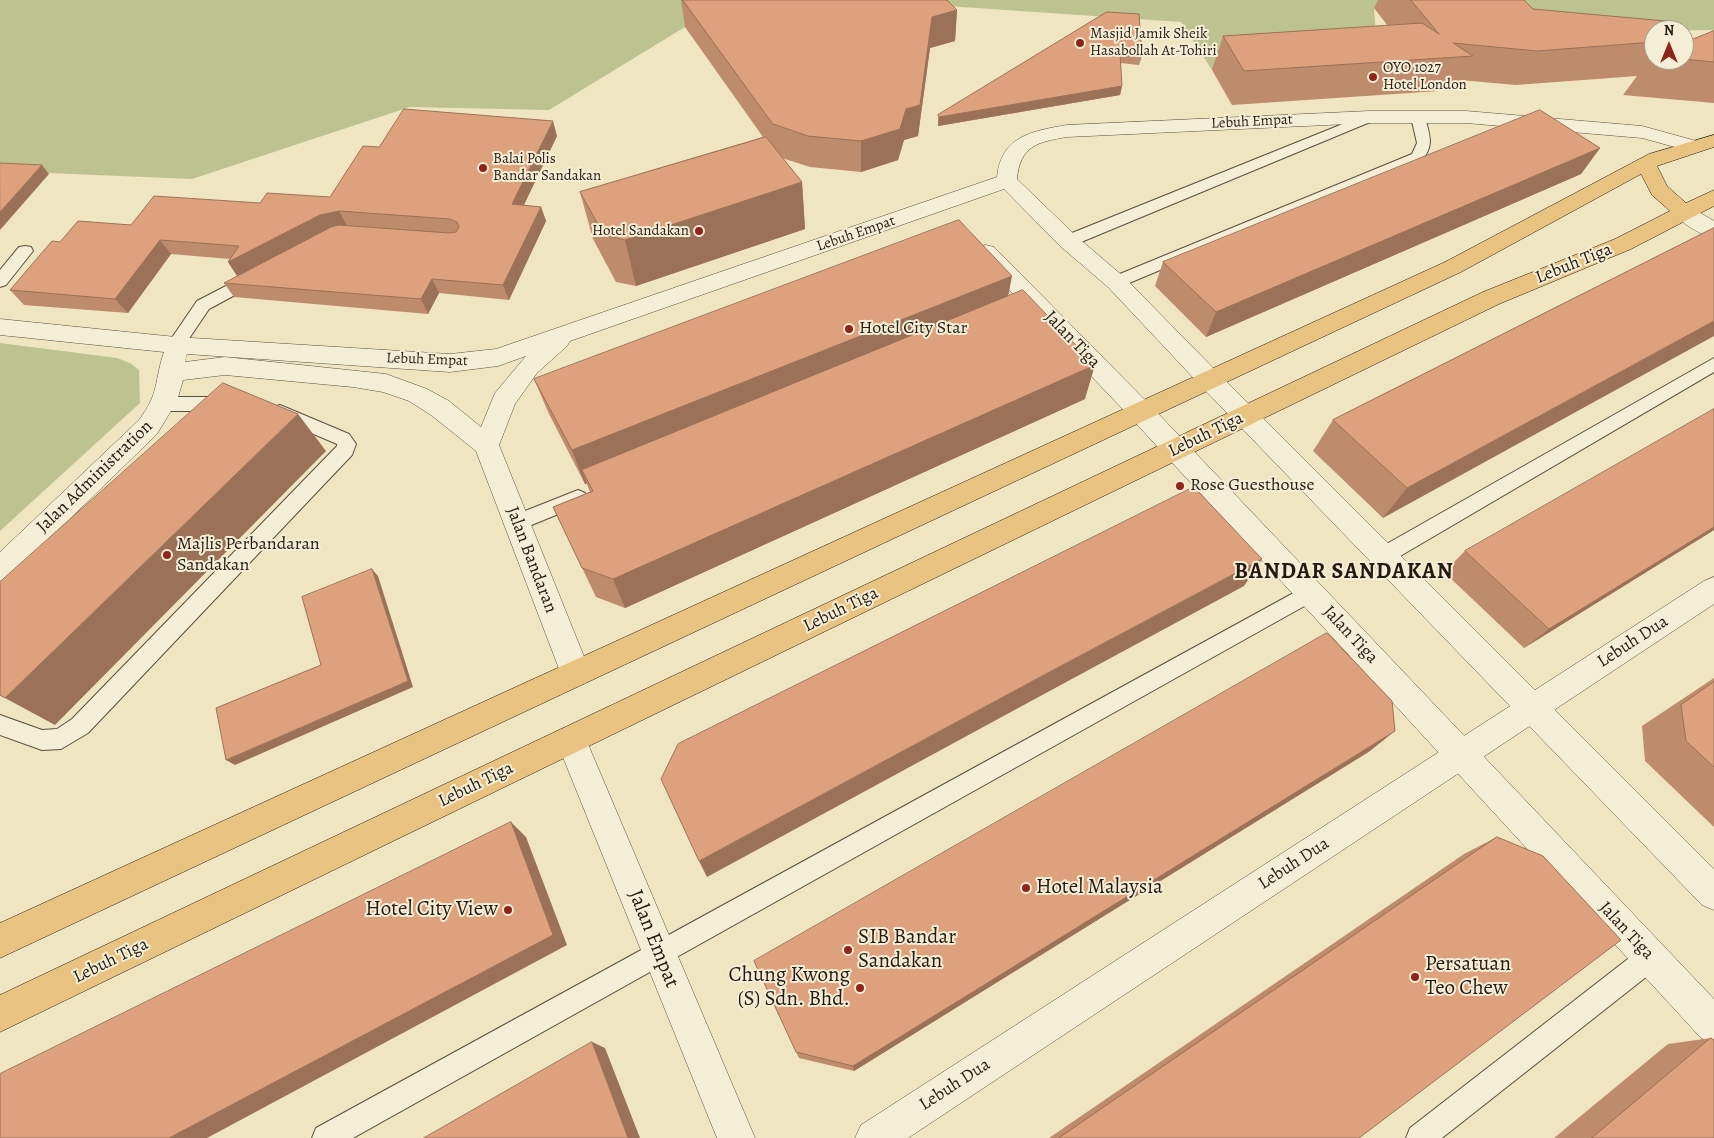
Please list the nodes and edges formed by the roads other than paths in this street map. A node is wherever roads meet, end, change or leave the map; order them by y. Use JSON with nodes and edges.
{"nodes":[{"id":1,"x":1370,"y":116,"type":"junction"},
{"id":2,"x":1418,"y":117,"type":"junction"},
{"id":3,"x":1714,"y":141,"type":"edge"},
{"id":4,"x":1693,"y":146,"type":"junction"},
{"id":5,"x":1646,"y":164,"type":"junction"},
{"id":6,"x":1007,"y":182,"type":"junction"},
{"id":7,"x":1714,"y":197,"type":"edge"},
{"id":8,"x":1685,"y":213,"type":"junction"},
{"id":9,"x":1714,"y":231,"type":"edge"},
{"id":10,"x":974,"y":239,"type":"edge"},
{"id":11,"x":1068,"y":241,"type":"junction"},
{"id":12,"x":25,"y":251,"type":"dead end"},
{"id":13,"x":267,"y":270,"type":"edge"},
{"id":14,"x":0,"y":281,"type":"edge"},
{"id":15,"x":1116,"y":282,"type":"junction"},
{"id":16,"x":0,"y":327,"type":"edge"},
{"id":17,"x":567,"y":332,"type":"junction"},
{"id":18,"x":176,"y":345,"type":"junction"},
{"id":19,"x":1714,"y":364,"type":"edge"},
{"id":20,"x":172,"y":373,"type":"junction"},
{"id":21,"x":1210,"y":380,"type":"junction"},
{"id":22,"x":164,"y":404,"type":"junction"},
{"id":23,"x":261,"y":406,"type":"edge"},
{"id":24,"x":1141,"y":412,"type":"junction"},
{"id":25,"x":1245,"y":416,"type":"junction"},
{"id":26,"x":224,"y":424,"type":"edge"},
{"id":27,"x":486,"y":446,"type":"junction"},
{"id":28,"x":1176,"y":450,"type":"junction"},
{"id":29,"x":590,"y":493,"type":"edge"},
{"id":30,"x":517,"y":523,"type":"junction"},
{"id":31,"x":1383,"y":556,"type":"junction"},
{"id":32,"x":0,"y":570,"type":"edge"},
{"id":33,"x":1714,"y":590,"type":"edge"},
{"id":34,"x":1310,"y":593,"type":"junction"},
{"id":35,"x":576,"y":674,"type":"junction"},
{"id":36,"x":1532,"y":708,"type":"junction"},
{"id":37,"x":0,"y":725,"type":"edge"},
{"id":38,"x":571,"y":740,"type":"junction"},
{"id":39,"x":1461,"y":754,"type":"junction"},
{"id":40,"x":1714,"y":893,"type":"edge"},
{"id":41,"x":0,"y":941,"type":"edge"},
{"id":42,"x":658,"y":954,"type":"junction"},
{"id":43,"x":1651,"y":957,"type":"junction"},
{"id":44,"x":0,"y":1014,"type":"edge"},
{"id":45,"x":1714,"y":1025,"type":"edge"},
{"id":46,"x":326,"y":1138,"type":"edge"},
{"id":47,"x":736,"y":1138,"type":"edge"},
{"id":48,"x":874,"y":1138,"type":"edge"},
{"id":49,"x":1420,"y":1138,"type":"edge"}],
"edges":[{"from":1,"to":2,"type":"street","name":"Lebuh Empat"},
{"from":1,"to":6,"type":"street","name":"Lebuh Empat"},
{"from":1,"to":11,"type":"lane"},
{"from":2,"to":4,"type":"street","name":"Lebuh Empat"},
{"from":2,"to":15,"type":"lane"},
{"from":3,"to":4,"type":"main road"},
{"from":4,"to":5,"type":"main road"},
{"from":5,"to":8,"type":"main road"},
{"from":5,"to":21,"type":"main road"},
{"from":6,"to":11,"type":"street"},
{"from":6,"to":17,"type":"street","name":"Lebuh Empat"},
{"from":7,"to":8,"type":"main road","name":"Lebuh Tiga"},
{"from":8,"to":9,"type":"street"},
{"from":8,"to":25,"type":"main road","name":"Lebuh Tiga"},
{"from":10,"to":24,"type":"street","name":"Jalan Tiga"},
{"from":11,"to":15,"type":"street"},
{"from":12,"to":14,"type":"lane"},
{"from":13,"to":18,"type":"lane"},
{"from":15,"to":21,"type":"street"},
{"from":16,"to":18,"type":"street","name":"Lebuh Empat"},
{"from":17,"to":18,"type":"street","name":"Lebuh Empat"},
{"from":17,"to":27,"type":"street"},
{"from":18,"to":20,"type":"street","name":"Jalan Administration"},
{"from":19,"to":31,"type":"lane"},
{"from":20,"to":22,"type":"street","name":"Jalan Administration"},
{"from":20,"to":27,"type":"street","name":"Lebuh Empat"},
{"from":21,"to":24,"type":"main road"},
{"from":21,"to":25,"type":"street"},
{"from":22,"to":26,"type":"lane"},
{"from":22,"to":32,"type":"street","name":"Jalan Administration"},
{"from":23,"to":37,"type":"lane"},
{"from":24,"to":28,"type":"street","name":"Jalan Tiga"},
{"from":24,"to":35,"type":"main road"},
{"from":25,"to":28,"type":"main road","name":"Lebuh Tiga"},
{"from":25,"to":31,"type":"street"},
{"from":27,"to":30,"type":"street","name":"Jalan Bandaran"},
{"from":28,"to":34,"type":"street","name":"Jalan Tiga"},
{"from":28,"to":38,"type":"main road","name":"Lebuh Tiga"},
{"from":29,"to":30,"type":"lane"},
{"from":30,"to":35,"type":"street","name":"Jalan Bandaran"},
{"from":31,"to":36,"type":"street"},
{"from":33,"to":36,"type":"street","name":"Lebuh Dua"},
{"from":34,"to":39,"type":"street","name":"Jalan Tiga"},
{"from":34,"to":42,"type":"lane"},
{"from":35,"to":41,"type":"main road"},
{"from":36,"to":39,"type":"street","name":"Lebuh Dua"},
{"from":36,"to":40,"type":"street"},
{"from":38,"to":42,"type":"street","name":"Jalan Empat"},
{"from":38,"to":44,"type":"main road","name":"Lebuh Tiga"},
{"from":39,"to":43,"type":"street","name":"Jalan Tiga"},
{"from":39,"to":48,"type":"street","name":"Lebuh Dua"},
{"from":42,"to":46,"type":"lane"},
{"from":42,"to":47,"type":"street","name":"Jalan Empat"},
{"from":43,"to":45,"type":"street","name":"Jalan Tiga"},
{"from":43,"to":49,"type":"lane"}]}
